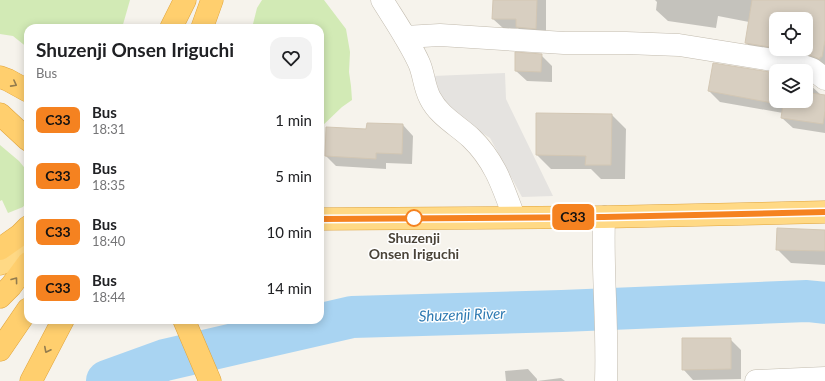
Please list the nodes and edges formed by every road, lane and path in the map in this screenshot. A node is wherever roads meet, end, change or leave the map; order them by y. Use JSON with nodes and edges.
{"nodes":[{"id":1,"x":185,"y":0,"type":"edge"},
{"id":2,"x":198,"y":0,"type":"edge"},
{"id":3,"x":212,"y":0,"type":"edge"},
{"id":4,"x":382,"y":0,"type":"edge"},
{"id":5,"x":173,"y":24,"type":"edge"},
{"id":6,"x":187,"y":24,"type":"edge"},
{"id":7,"x":203,"y":24,"type":"edge"},
{"id":8,"x":405,"y":37,"type":"junction"},
{"id":9,"x":0,"y":77,"type":"edge"},
{"id":10,"x":825,"y":79,"type":"edge"},
{"id":11,"x":24,"y":89,"type":"edge"},
{"id":12,"x":0,"y":113,"type":"edge"},
{"id":13,"x":24,"y":127,"type":"edge"},
{"id":14,"x":24,"y":136,"type":"edge"},
{"id":15,"x":825,"y":212,"type":"edge"},
{"id":16,"x":514,"y":217,"type":"junction"},
{"id":17,"x":604,"y":217,"type":"junction"},
{"id":18,"x":324,"y":219,"type":"edge"},
{"id":19,"x":24,"y":231,"type":"edge"},
{"id":20,"x":0,"y":249,"type":"edge"},
{"id":21,"x":24,"y":255,"type":"edge"},
{"id":22,"x":0,"y":264,"type":"edge"},
{"id":23,"x":24,"y":268,"type":"edge"},
{"id":24,"x":0,"y":297,"type":"edge"},
{"id":25,"x":24,"y":315,"type":"edge"},
{"id":26,"x":60,"y":324,"type":"edge"},
{"id":27,"x":172,"y":324,"type":"edge"},
{"id":28,"x":186,"y":324,"type":"edge"},
{"id":29,"x":0,"y":350,"type":"edge"},
{"id":30,"x":825,"y":378,"type":"edge"},
{"id":31,"x":31,"y":381,"type":"edge"},
{"id":32,"x":196,"y":381,"type":"edge"},
{"id":33,"x":210,"y":381,"type":"edge"},
{"id":34,"x":606,"y":381,"type":"edge"},
{"id":35,"x":756,"y":381,"type":"edge"}],
"edges":[{"from":1,"to":5,"type":"highway"},
{"from":2,"to":6,"type":"highway"},
{"from":3,"to":7,"type":"highway"},
{"from":4,"to":8,"type":"street"},
{"from":8,"to":10,"type":"street"},
{"from":8,"to":16,"type":"street"},
{"from":9,"to":11,"type":"highway","one_way":true},
{"from":12,"to":13,"type":"highway"},
{"from":12,"to":14,"type":"highway"},
{"from":15,"to":17,"type":"highway"},
{"from":16,"to":17,"type":"highway"},
{"from":16,"to":18,"type":"highway"},
{"from":17,"to":34,"type":"street"},
{"from":19,"to":20,"type":"highway"},
{"from":21,"to":22,"type":"highway"},
{"from":24,"to":23,"type":"highway","one_way":true},
{"from":25,"to":29,"type":"highway"},
{"from":26,"to":31,"type":"highway","one_way":true},
{"from":27,"to":32,"type":"highway"},
{"from":28,"to":33,"type":"highway"},
{"from":30,"to":35,"type":"street"}]}
